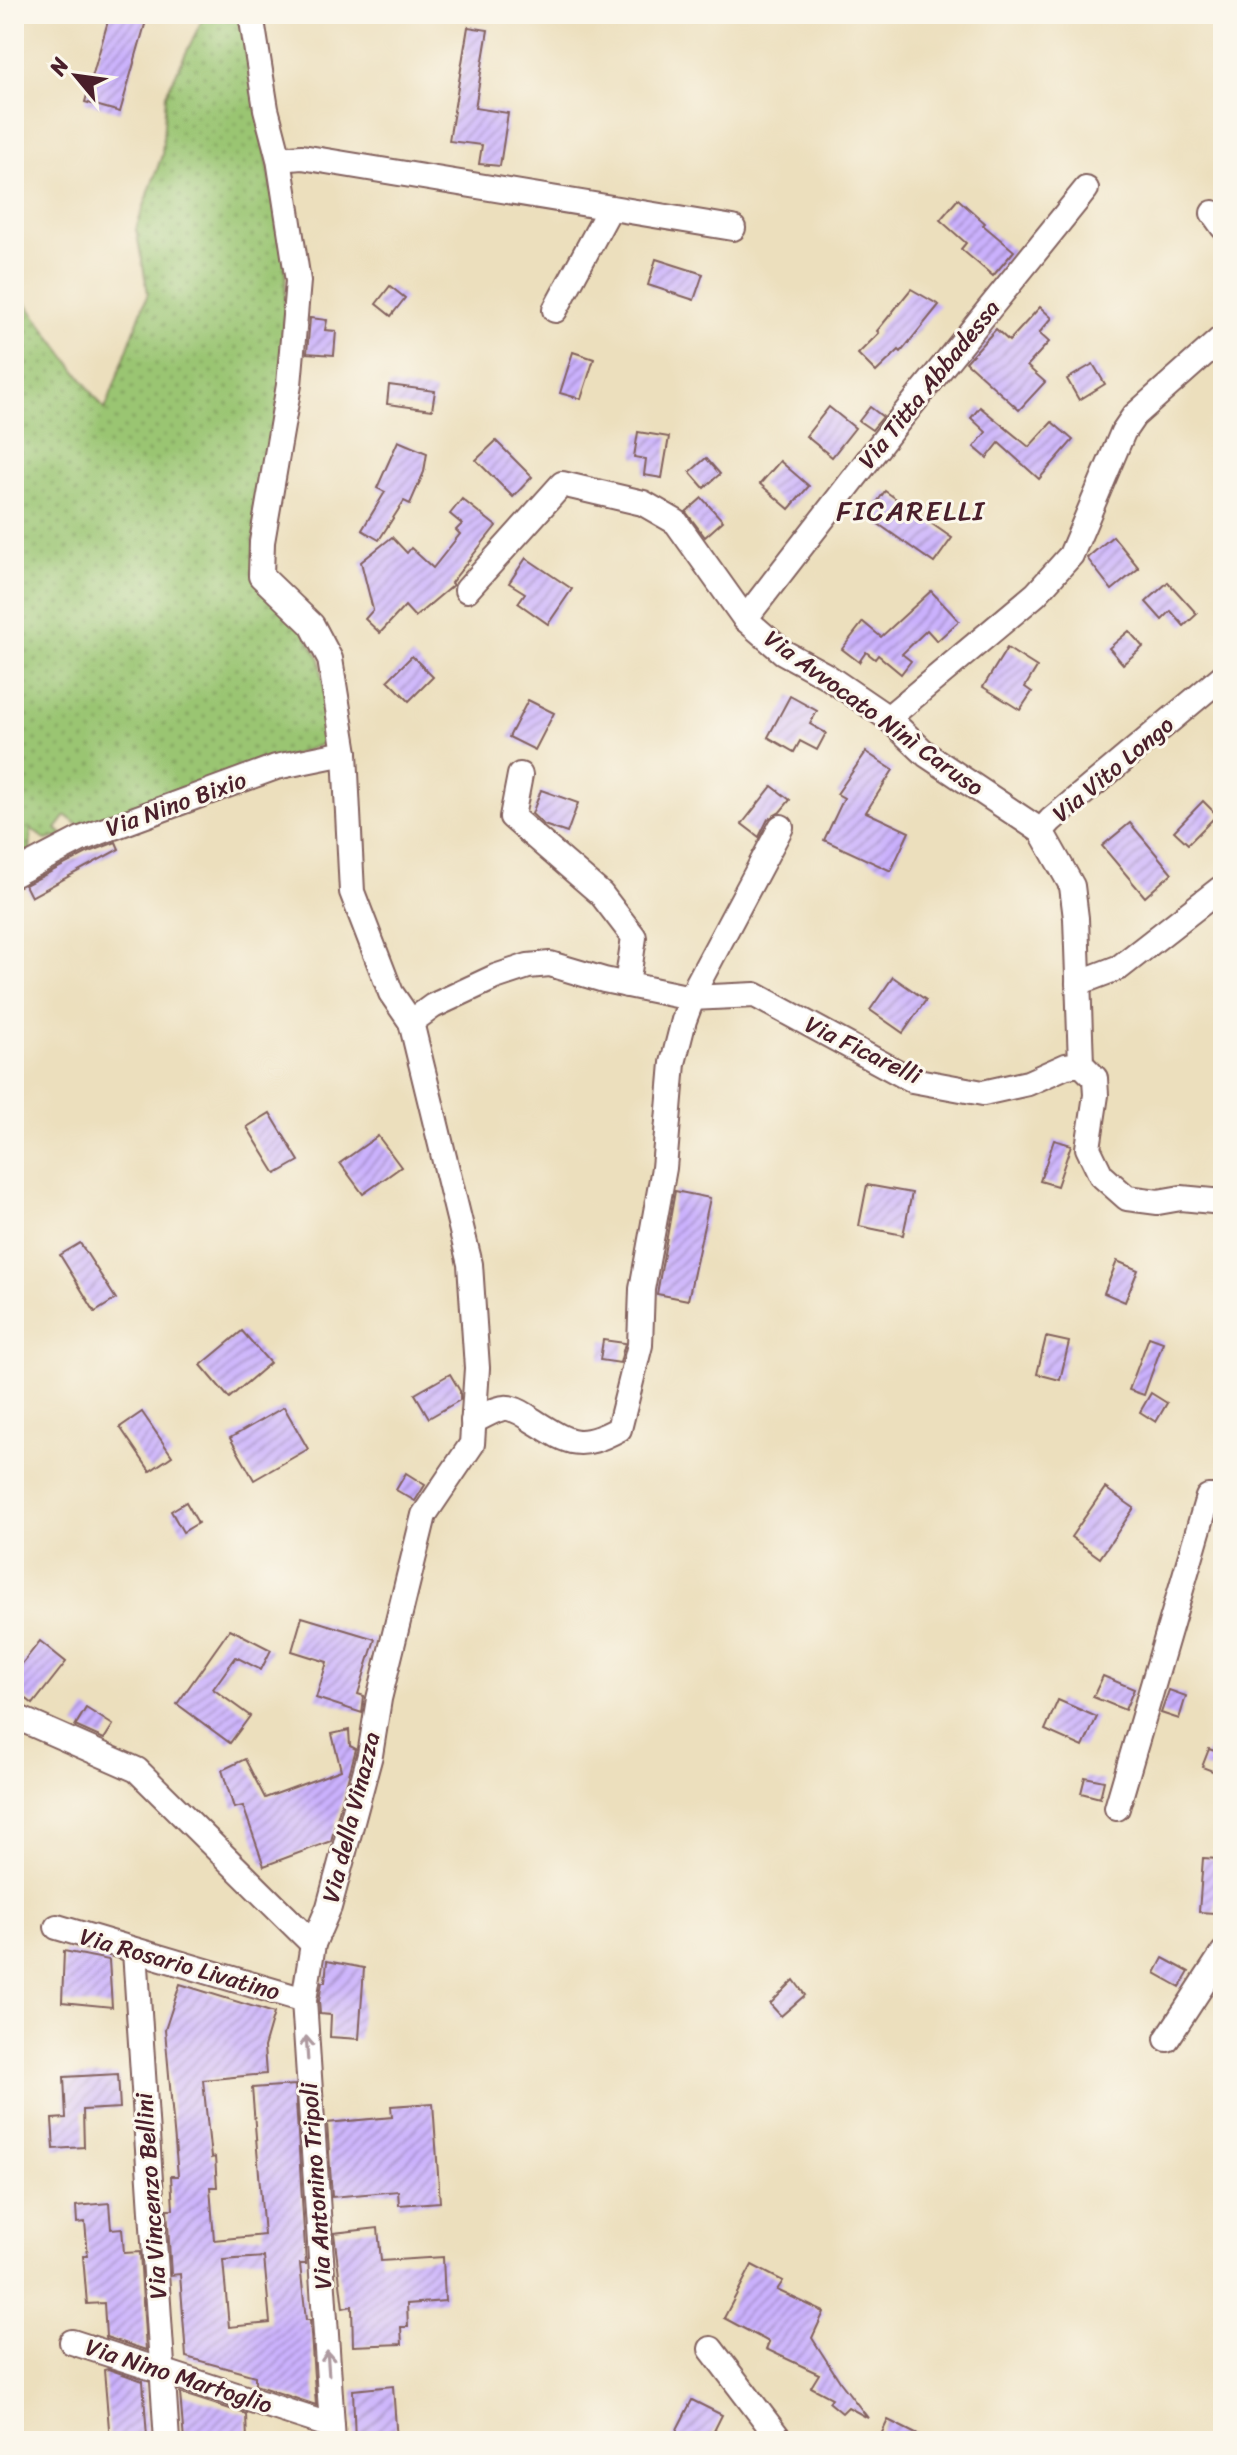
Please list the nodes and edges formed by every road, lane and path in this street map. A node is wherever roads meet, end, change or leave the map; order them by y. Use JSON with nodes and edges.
{"nodes":[{"id":1,"x":251,"y":14,"type":"edge"},
{"id":2,"x":279,"y":159,"type":"junction"},
{"id":3,"x":1086,"y":189,"type":"dead end"},
{"id":4,"x":610,"y":208,"type":"junction"},
{"id":5,"x":733,"y":228,"type":"dead end"},
{"id":6,"x":555,"y":310,"type":"dead end"},
{"id":7,"x":1223,"y":337,"type":"edge"},
{"id":8,"x":467,"y":590,"type":"dead end"},
{"id":9,"x":745,"y":619,"type":"junction"},
{"id":10,"x":1223,"y":676,"type":"edge"},
{"id":11,"x":888,"y":718,"type":"junction"},
{"id":12,"x":345,"y":753,"type":"junction"},
{"id":13,"x":520,"y":775,"type":"dead end"},
{"id":14,"x":781,"y":827,"type":"dead end"},
{"id":15,"x":1041,"y":831,"type":"junction"},
{"id":16,"x":14,"y":874,"type":"edge"},
{"id":17,"x":1220,"y":889,"type":"dead end"},
{"id":18,"x":1078,"y":983,"type":"junction"},
{"id":19,"x":627,"y":985,"type":"junction"},
{"id":20,"x":691,"y":998,"type":"junction"},
{"id":21,"x":411,"y":1022,"type":"junction"},
{"id":22,"x":1081,"y":1064,"type":"junction"},
{"id":23,"x":1223,"y":1202,"type":"edge"},
{"id":24,"x":473,"y":1421,"type":"junction"},
{"id":25,"x":1223,"y":1497,"type":"edge"},
{"id":26,"x":14,"y":1716,"type":"edge"},
{"id":27,"x":1117,"y":1808,"type":"dead end"},
{"id":28,"x":57,"y":1927,"type":"dead end"},
{"id":29,"x":315,"y":1938,"type":"junction"},
{"id":30,"x":135,"y":1951,"type":"junction"},
{"id":31,"x":1223,"y":1953,"type":"edge"},
{"id":32,"x":304,"y":2000,"type":"junction"},
{"id":33,"x":1167,"y":2039,"type":"dead end"},
{"id":34,"x":72,"y":2342,"type":"dead end"},
{"id":35,"x":711,"y":2349,"type":"dead end"},
{"id":36,"x":162,"y":2371,"type":"junction"},
{"id":37,"x":333,"y":2434,"type":"edge"},
{"id":38,"x":167,"y":2441,"type":"edge"},
{"id":39,"x":781,"y":2441,"type":"edge"}],
"edges":[{"from":1,"to":2,"type":"street"},
{"from":2,"to":4,"type":"street"},
{"from":2,"to":12,"type":"street","name":"Via della Vinazza"},
{"from":3,"to":9,"type":"street","name":"Via Titta Abbadessa"},
{"from":4,"to":5,"type":"street"},
{"from":4,"to":6,"type":"street"},
{"from":7,"to":11,"type":"street"},
{"from":8,"to":9,"type":"street","name":"Via Avvocato Ninì Caruso"},
{"from":9,"to":11,"type":"street","name":"Via Avvocato Ninì Caruso"},
{"from":10,"to":15,"type":"street","name":"Via Vito Longo"},
{"from":11,"to":15,"type":"street","name":"Via Avvocato Ninì Caruso"},
{"from":12,"to":16,"type":"street","name":"Via Nino Bixio"},
{"from":12,"to":21,"type":"street","name":"Via della Vinazza"},
{"from":13,"to":19,"type":"street"},
{"from":14,"to":20,"type":"street"},
{"from":15,"to":18,"type":"street","name":"Via Avvocato Ninì Caruso"},
{"from":17,"to":18,"type":"street"},
{"from":18,"to":22,"type":"street","name":"Via Avvocato Ninì Caruso"},
{"from":19,"to":20,"type":"street","name":"Via Ficarelli"},
{"from":19,"to":21,"type":"street","name":"Via Ficarelli"},
{"from":20,"to":22,"type":"street","name":"Via Ficarelli"},
{"from":20,"to":24,"type":"street"},
{"from":21,"to":24,"type":"street","name":"Via della Vinazza"},
{"from":22,"to":23,"type":"street"},
{"from":24,"to":29,"type":"street","name":"Via della Vinazza"},
{"from":25,"to":27,"type":"street"},
{"from":26,"to":29,"type":"street"},
{"from":28,"to":30,"type":"street","name":"Via Rosario Livatino"},
{"from":29,"to":32,"type":"street","name":"Via Antonino Tripoli"},
{"from":30,"to":32,"type":"street","name":"Via Rosario Livatino"},
{"from":30,"to":36,"type":"street","name":"Via Vincenzo Bellini"},
{"from":31,"to":33,"type":"street"},
{"from":37,"to":32,"type":"street","name":"Via Antonino Tripoli","one_way":true},
{"from":34,"to":36,"type":"street","name":"Via Nino Martoglio"},
{"from":35,"to":39,"type":"street"},
{"from":36,"to":37,"type":"street","name":"Via Nino Martoglio"},
{"from":36,"to":38,"type":"street","name":"Via Vincenzo Bellini"}]}
